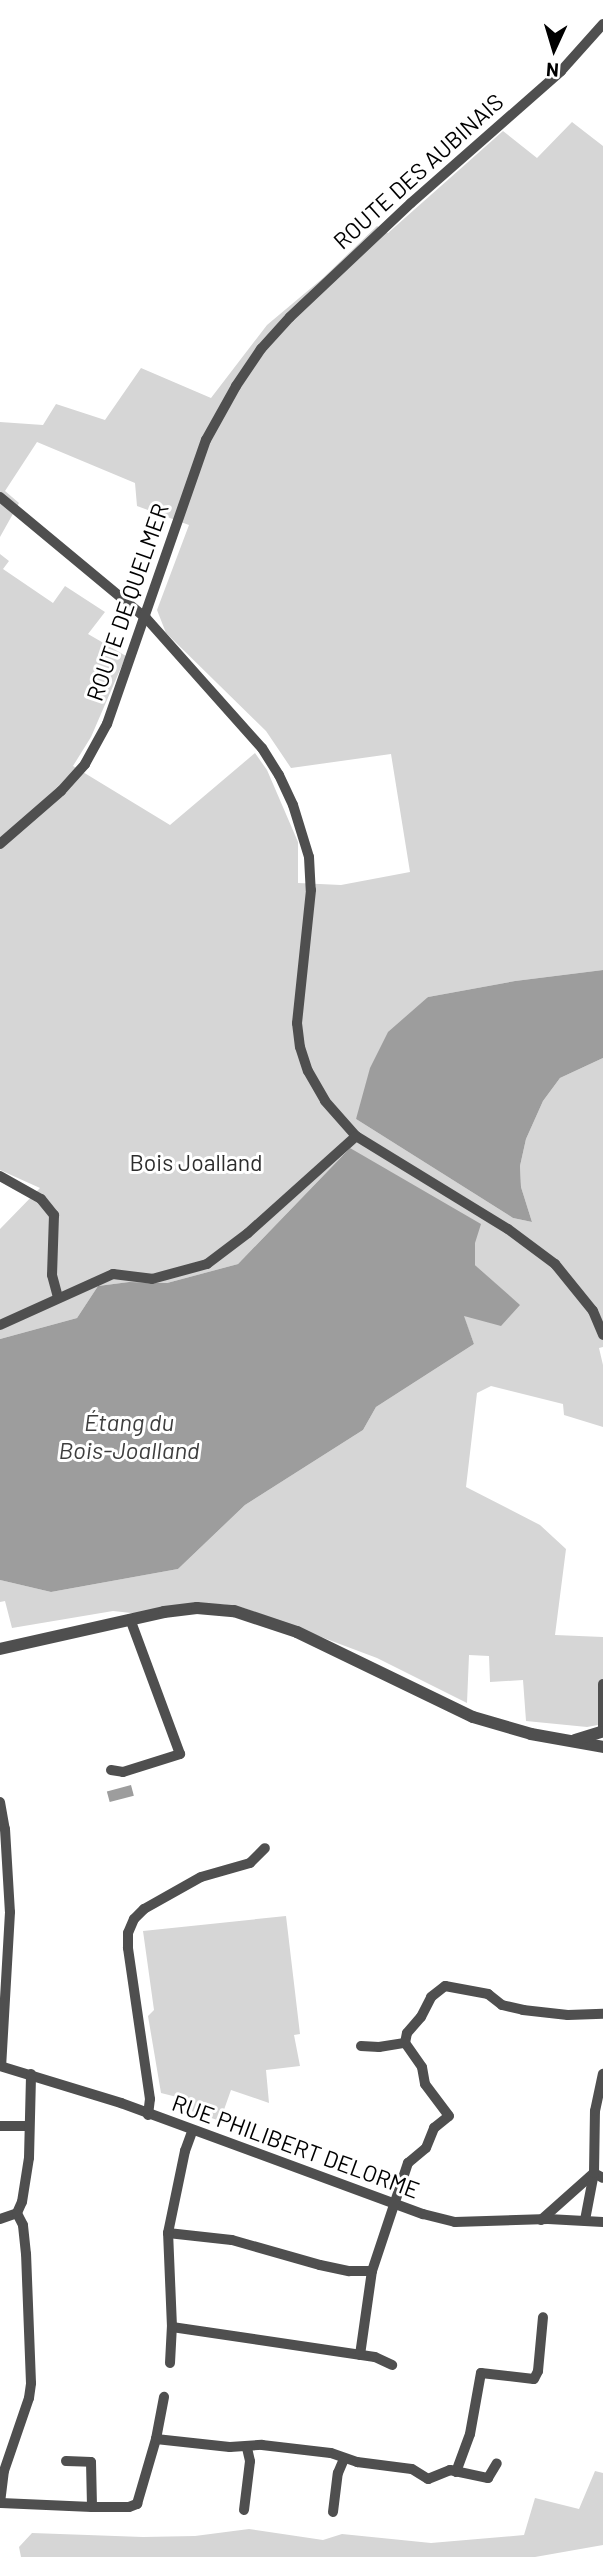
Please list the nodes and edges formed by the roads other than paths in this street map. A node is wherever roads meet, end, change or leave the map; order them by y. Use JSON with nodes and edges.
{"nodes":[{"id":1,"x":603,"y":24,"type":"edge"},
{"id":2,"x":261,"y":349,"type":"joint"},
{"id":3,"x":0,"y":497,"type":"edge"},
{"id":4,"x":146,"y":618,"type":"junction"},
{"id":5,"x":0,"y":844,"type":"edge"},
{"id":6,"x":356,"y":1136,"type":"junction"},
{"id":7,"x":0,"y":1175,"type":"edge"},
{"id":8,"x":58,"y":1297,"type":"junction"},
{"id":9,"x":0,"y":1325,"type":"edge"},
{"id":10,"x":603,"y":1335,"type":"edge"},
{"id":11,"x":130,"y":1619,"type":"junction"},
{"id":12,"x":1,"y":1644,"type":"edge"},
{"id":13,"x":603,"y":1684,"type":"edge"},
{"id":14,"x":603,"y":1692,"type":"edge"},
{"id":15,"x":603,"y":1736,"type":"edge"},
{"id":16,"x":111,"y":1769,"type":"dead end"},
{"id":17,"x":0,"y":1802,"type":"edge"},
{"id":18,"x":265,"y":1848,"type":"dead end"},
{"id":19,"x":603,"y":2014,"type":"edge"},
{"id":20,"x":405,"y":2043,"type":"junction"},
{"id":21,"x":361,"y":2046,"type":"dead end"},
{"id":22,"x":0,"y":2066,"type":"edge"},
{"id":23,"x":31,"y":2074,"type":"junction"},
{"id":24,"x":603,"y":2074,"type":"edge"},
{"id":25,"x":148,"y":2115,"type":"junction"},
{"id":26,"x":0,"y":2126,"type":"edge"},
{"id":27,"x":29,"y":2126,"type":"junction"},
{"id":28,"x":192,"y":2132,"type":"junction"},
{"id":29,"x":598,"y":2176,"type":"edge"},
{"id":30,"x":395,"y":2204,"type":"junction"},
{"id":31,"x":16,"y":2213,"type":"junction"},
{"id":32,"x":0,"y":2219,"type":"edge"},
{"id":33,"x":541,"y":2220,"type":"junction"},
{"id":34,"x":584,"y":2220,"type":"junction"},
{"id":35,"x":603,"y":2222,"type":"edge"},
{"id":36,"x":168,"y":2233,"type":"junction"},
{"id":37,"x":372,"y":2271,"type":"junction"},
{"id":38,"x":543,"y":2317,"type":"dead end"},
{"id":39,"x":173,"y":2326,"type":"junction"},
{"id":40,"x":360,"y":2354,"type":"junction"},
{"id":41,"x":170,"y":2363,"type":"dead end"},
{"id":42,"x":392,"y":2365,"type":"dead end"},
{"id":43,"x":164,"y":2397,"type":"dead end"},
{"id":44,"x":156,"y":2439,"type":"junction"},
{"id":45,"x":247,"y":2448,"type":"junction"},
{"id":46,"x":344,"y":2459,"type":"junction"},
{"id":47,"x":66,"y":2462,"type":"dead end"},
{"id":48,"x":497,"y":2463,"type":"dead end"},
{"id":49,"x":456,"y":2472,"type":"junction"},
{"id":50,"x":1,"y":2503,"type":"edge"},
{"id":51,"x":92,"y":2507,"type":"junction"},
{"id":52,"x":244,"y":2510,"type":"dead end"},
{"id":53,"x":333,"y":2512,"type":"dead end"}],
"edges":[{"from":1,"to":2,"type":"street","name":"ROUTE DES AUBINAIS"},
{"from":2,"to":4,"type":"street","name":"ROUTE DE QUELMER"},
{"from":3,"to":4,"type":"street"},
{"from":4,"to":5,"type":"street","name":"ROUTE DE QUELMER"},
{"from":4,"to":6,"type":"street"},
{"from":6,"to":8,"type":"street"},
{"from":6,"to":10,"type":"street"},
{"from":7,"to":8,"type":"street"},
{"from":8,"to":9,"type":"street"},
{"from":11,"to":12,"type":"street"},
{"from":11,"to":15,"type":"street"},
{"from":11,"to":16,"type":"street"},
{"from":13,"to":14,"type":"street"},
{"from":14,"to":15,"type":"street"},
{"from":17,"to":22,"type":"street"},
{"from":18,"to":25,"type":"street"},
{"from":19,"to":20,"type":"street"},
{"from":20,"to":21,"type":"street"},
{"from":20,"to":30,"type":"street"},
{"from":22,"to":23,"type":"street","name":"RUE PHILIBERT DELORME"},
{"from":23,"to":25,"type":"street","name":"RUE PHILIBERT DELORME"},
{"from":23,"to":27,"type":"street"},
{"from":24,"to":29,"type":"street"},
{"from":25,"to":28,"type":"street","name":"RUE PHILIBERT DELORME"},
{"from":26,"to":27,"type":"street"},
{"from":27,"to":31,"type":"street"},
{"from":28,"to":30,"type":"street","name":"RUE PHILIBERT DELORME"},
{"from":28,"to":36,"type":"street"},
{"from":29,"to":33,"type":"street"},
{"from":29,"to":34,"type":"street"},
{"from":30,"to":33,"type":"street","name":"RUE PHILIBERT DELORME"},
{"from":30,"to":37,"type":"street"},
{"from":31,"to":32,"type":"street"},
{"from":31,"to":50,"type":"street"},
{"from":33,"to":34,"type":"street","name":"RUE PHILIBERT DELORME"},
{"from":34,"to":35,"type":"street","name":"RUE PHILIBERT DELORME"},
{"from":36,"to":37,"type":"street"},
{"from":36,"to":39,"type":"street"},
{"from":37,"to":40,"type":"street"},
{"from":38,"to":49,"type":"street"},
{"from":39,"to":40,"type":"street"},
{"from":39,"to":41,"type":"street"},
{"from":40,"to":42,"type":"street"},
{"from":43,"to":44,"type":"street"},
{"from":44,"to":45,"type":"street"},
{"from":44,"to":51,"type":"street"},
{"from":45,"to":46,"type":"street"},
{"from":45,"to":52,"type":"street"},
{"from":46,"to":49,"type":"street"},
{"from":46,"to":53,"type":"street"},
{"from":47,"to":51,"type":"street"},
{"from":48,"to":49,"type":"street"},
{"from":50,"to":51,"type":"street"}]}
